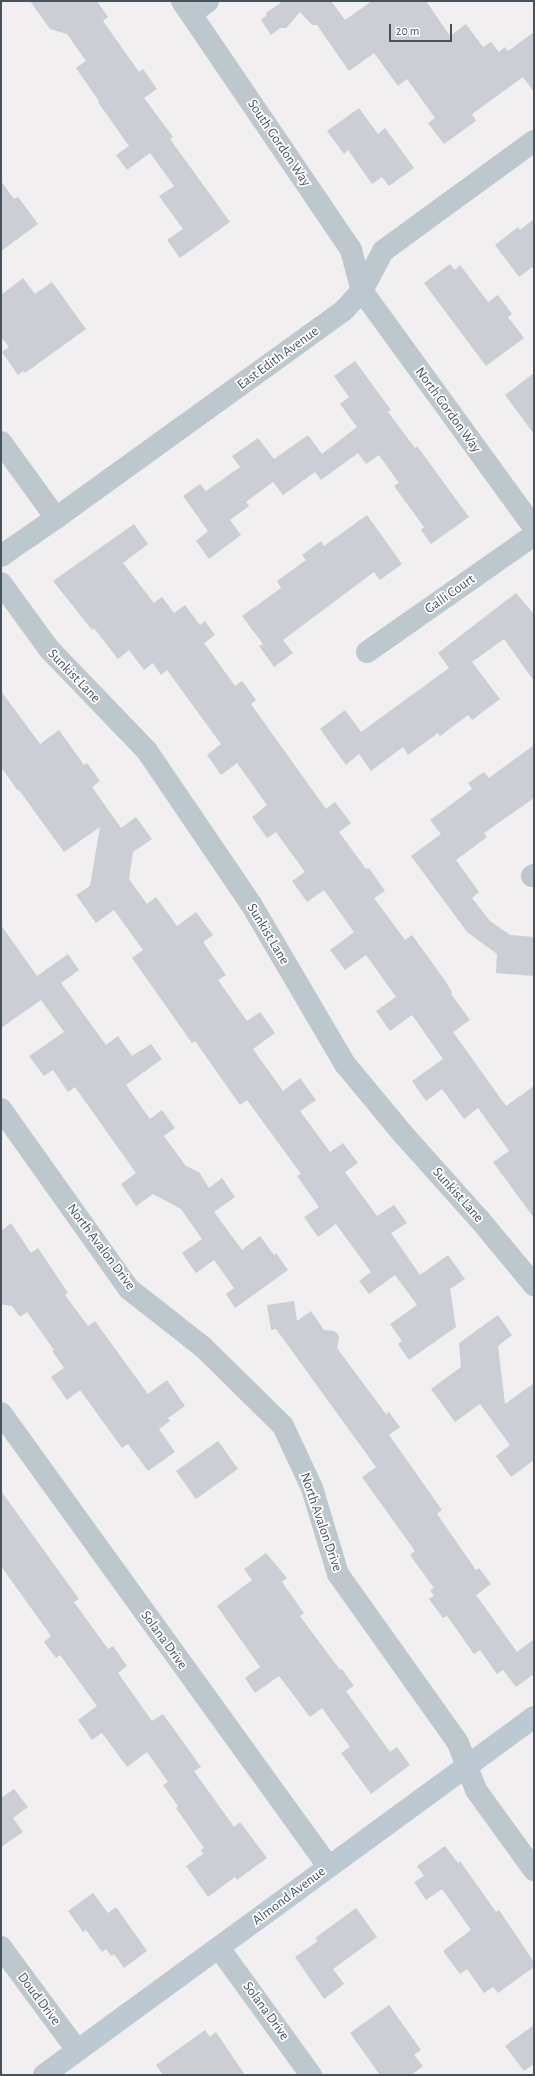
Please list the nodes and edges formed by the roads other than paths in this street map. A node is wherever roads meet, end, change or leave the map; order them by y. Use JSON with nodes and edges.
{"nodes":[{"id":1,"x":208,"y":1,"type":"edge"},
{"id":2,"x":186,"y":7,"type":"edge"},
{"id":3,"x":534,"y":141,"type":"edge"},
{"id":4,"x":362,"y":291,"type":"junction"},
{"id":5,"x":1,"y":442,"type":"edge"},
{"id":6,"x":56,"y":518,"type":"junction"},
{"id":7,"x":534,"y":528,"type":"edge"},
{"id":8,"x":534,"y":535,"type":"edge"},
{"id":9,"x":1,"y":556,"type":"edge"},
{"id":10,"x":1,"y":583,"type":"edge"},
{"id":11,"x":367,"y":652,"type":"dead end"},
{"id":12,"x":1,"y":1109,"type":"edge"},
{"id":13,"x":534,"y":1285,"type":"edge"},
{"id":14,"x":1,"y":1413,"type":"edge"},
{"id":15,"x":534,"y":1717,"type":"edge"},
{"id":16,"x":467,"y":1766,"type":"junction"},
{"id":17,"x":328,"y":1866,"type":"junction"},
{"id":18,"x":534,"y":1870,"type":"edge"},
{"id":19,"x":1,"y":1948,"type":"edge"},
{"id":20,"x":219,"y":1948,"type":"junction"},
{"id":21,"x":77,"y":2050,"type":"junction"},
{"id":22,"x":44,"y":2075,"type":"edge"},
{"id":23,"x":311,"y":2075,"type":"edge"}],
"edges":[{"from":1,"to":2,"type":"street"},
{"from":2,"to":4,"type":"street","name":"South Gordon Way"},
{"from":3,"to":4,"type":"street","name":"East Edith Avenue"},
{"from":4,"to":6,"type":"street","name":"East Edith Avenue"},
{"from":4,"to":7,"type":"street","name":"North Gordon Way"},
{"from":5,"to":6,"type":"street"},
{"from":6,"to":9,"type":"street","name":"East Edith Avenue"},
{"from":8,"to":11,"type":"street","name":"Galli Court"},
{"from":10,"to":13,"type":"street","name":"Sunkist Lane"},
{"from":12,"to":16,"type":"street","name":"North Avalon Drive"},
{"from":14,"to":17,"type":"street","name":"Solana Drive"},
{"from":15,"to":16,"type":"street","name":"Almond Avenue"},
{"from":16,"to":17,"type":"street","name":"Almond Avenue"},
{"from":16,"to":18,"type":"street","name":"North Avalon Drive"},
{"from":17,"to":20,"type":"street","name":"Almond Avenue"},
{"from":19,"to":21,"type":"street","name":"Doud Drive"},
{"from":20,"to":21,"type":"street","name":"Almond Avenue"},
{"from":20,"to":23,"type":"street","name":"Solana Drive"},
{"from":21,"to":22,"type":"street","name":"Almond Avenue"}]}
